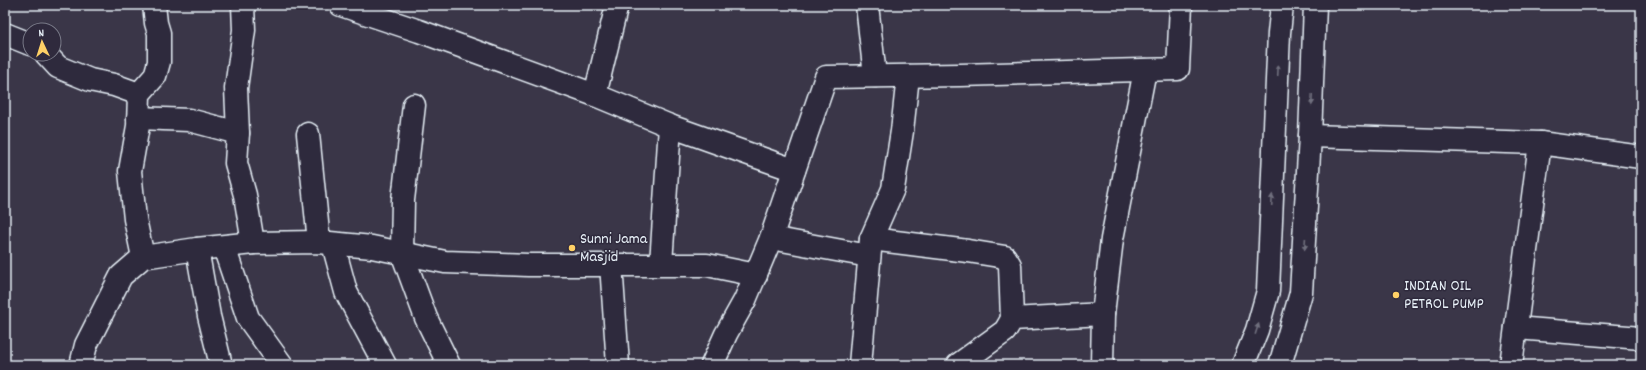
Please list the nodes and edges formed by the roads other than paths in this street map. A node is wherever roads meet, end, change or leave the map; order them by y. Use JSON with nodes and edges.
{"nodes":[{"id":1,"x":154,"y":5,"type":"edge"},
{"id":2,"x":243,"y":5,"type":"edge"},
{"id":3,"x":341,"y":5,"type":"edge"},
{"id":4,"x":617,"y":5,"type":"edge"},
{"id":5,"x":867,"y":5,"type":"edge"},
{"id":6,"x":1180,"y":5,"type":"edge"},
{"id":7,"x":1282,"y":5,"type":"edge"},
{"id":8,"x":1315,"y":5,"type":"edge"},
{"id":9,"x":5,"y":34,"type":"edge"},
{"id":10,"x":22,"y":41,"type":"edge"},
{"id":11,"x":53,"y":62,"type":"edge"},
{"id":12,"x":1145,"y":70,"type":"junction"},
{"id":13,"x":875,"y":76,"type":"junction"},
{"id":14,"x":908,"y":76,"type":"junction"},
{"id":15,"x":140,"y":94,"type":"junction"},
{"id":16,"x":595,"y":95,"type":"junction"},
{"id":17,"x":414,"y":105,"type":"dead end"},
{"id":18,"x":138,"y":118,"type":"junction"},
{"id":19,"x":670,"y":126,"type":"junction"},
{"id":20,"x":238,"y":133,"type":"junction"},
{"id":21,"x":308,"y":134,"type":"dead end"},
{"id":22,"x":1310,"y":136,"type":"junction"},
{"id":23,"x":1540,"y":143,"type":"junction"},
{"id":24,"x":1641,"y":157,"type":"edge"},
{"id":25,"x":794,"y":170,"type":"junction"},
{"id":26,"x":771,"y":238,"type":"junction"},
{"id":27,"x":326,"y":243,"type":"junction"},
{"id":28,"x":253,"y":244,"type":"junction"},
{"id":29,"x":224,"y":247,"type":"junction"},
{"id":30,"x":870,"y":247,"type":"junction"},
{"id":31,"x":197,"y":249,"type":"junction"},
{"id":32,"x":402,"y":253,"type":"junction"},
{"id":33,"x":143,"y":257,"type":"junction"},
{"id":34,"x":611,"y":264,"type":"junction"},
{"id":35,"x":661,"y":264,"type":"junction"},
{"id":36,"x":756,"y":275,"type":"junction"},
{"id":37,"x":1103,"y":314,"type":"junction"},
{"id":38,"x":1012,"y":320,"type":"junction"},
{"id":39,"x":1516,"y":328,"type":"junction"},
{"id":40,"x":1641,"y":338,"type":"edge"},
{"id":41,"x":81,"y":365,"type":"edge"},
{"id":42,"x":221,"y":365,"type":"edge"},
{"id":43,"x":282,"y":365,"type":"edge"},
{"id":44,"x":385,"y":365,"type":"edge"},
{"id":45,"x":449,"y":365,"type":"edge"},
{"id":46,"x":618,"y":365,"type":"edge"},
{"id":47,"x":712,"y":365,"type":"edge"},
{"id":48,"x":860,"y":365,"type":"edge"},
{"id":49,"x":958,"y":365,"type":"edge"},
{"id":50,"x":1102,"y":365,"type":"edge"},
{"id":51,"x":1243,"y":365,"type":"edge"},
{"id":52,"x":1280,"y":365,"type":"edge"},
{"id":53,"x":1511,"y":365,"type":"edge"}],
"edges":[{"from":1,"to":15,"type":"street"},
{"from":2,"to":20,"type":"street"},
{"from":3,"to":16,"type":"street"},
{"from":4,"to":16,"type":"street"},
{"from":5,"to":13,"type":"street"},
{"from":6,"to":12,"type":"street"},
{"from":51,"to":7,"type":"street","one_way":true},
{"from":8,"to":22,"type":"street","one_way":true},
{"from":9,"to":10,"type":"street"},
{"from":11,"to":15,"type":"street"},
{"from":12,"to":14,"type":"street"},
{"from":12,"to":37,"type":"street"},
{"from":13,"to":14,"type":"street"},
{"from":13,"to":25,"type":"street"},
{"from":14,"to":30,"type":"street"},
{"from":15,"to":18,"type":"street"},
{"from":16,"to":19,"type":"street"},
{"from":17,"to":32,"type":"street"},
{"from":18,"to":20,"type":"street"},
{"from":18,"to":33,"type":"street"},
{"from":19,"to":25,"type":"street"},
{"from":19,"to":35,"type":"street"},
{"from":20,"to":28,"type":"street"},
{"from":21,"to":27,"type":"street"},
{"from":22,"to":23,"type":"street"},
{"from":22,"to":52,"type":"street","one_way":true},
{"from":23,"to":24,"type":"street"},
{"from":23,"to":39,"type":"street"},
{"from":25,"to":26,"type":"street"},
{"from":26,"to":30,"type":"street"},
{"from":26,"to":36,"type":"street"},
{"from":27,"to":28,"type":"street"},
{"from":27,"to":32,"type":"street"},
{"from":27,"to":44,"type":"street"},
{"from":28,"to":29,"type":"street"},
{"from":29,"to":31,"type":"street"},
{"from":29,"to":43,"type":"street"},
{"from":30,"to":38,"type":"street"},
{"from":30,"to":48,"type":"street"},
{"from":31,"to":33,"type":"street"},
{"from":31,"to":42,"type":"street"},
{"from":32,"to":34,"type":"street"},
{"from":32,"to":45,"type":"street"},
{"from":33,"to":41,"type":"street"},
{"from":34,"to":35,"type":"street"},
{"from":34,"to":46,"type":"street"},
{"from":35,"to":36,"type":"street"},
{"from":36,"to":47,"type":"street"},
{"from":37,"to":38,"type":"street"},
{"from":37,"to":50,"type":"street"},
{"from":38,"to":49,"type":"street"},
{"from":39,"to":40,"type":"street"},
{"from":39,"to":53,"type":"street"}]}
